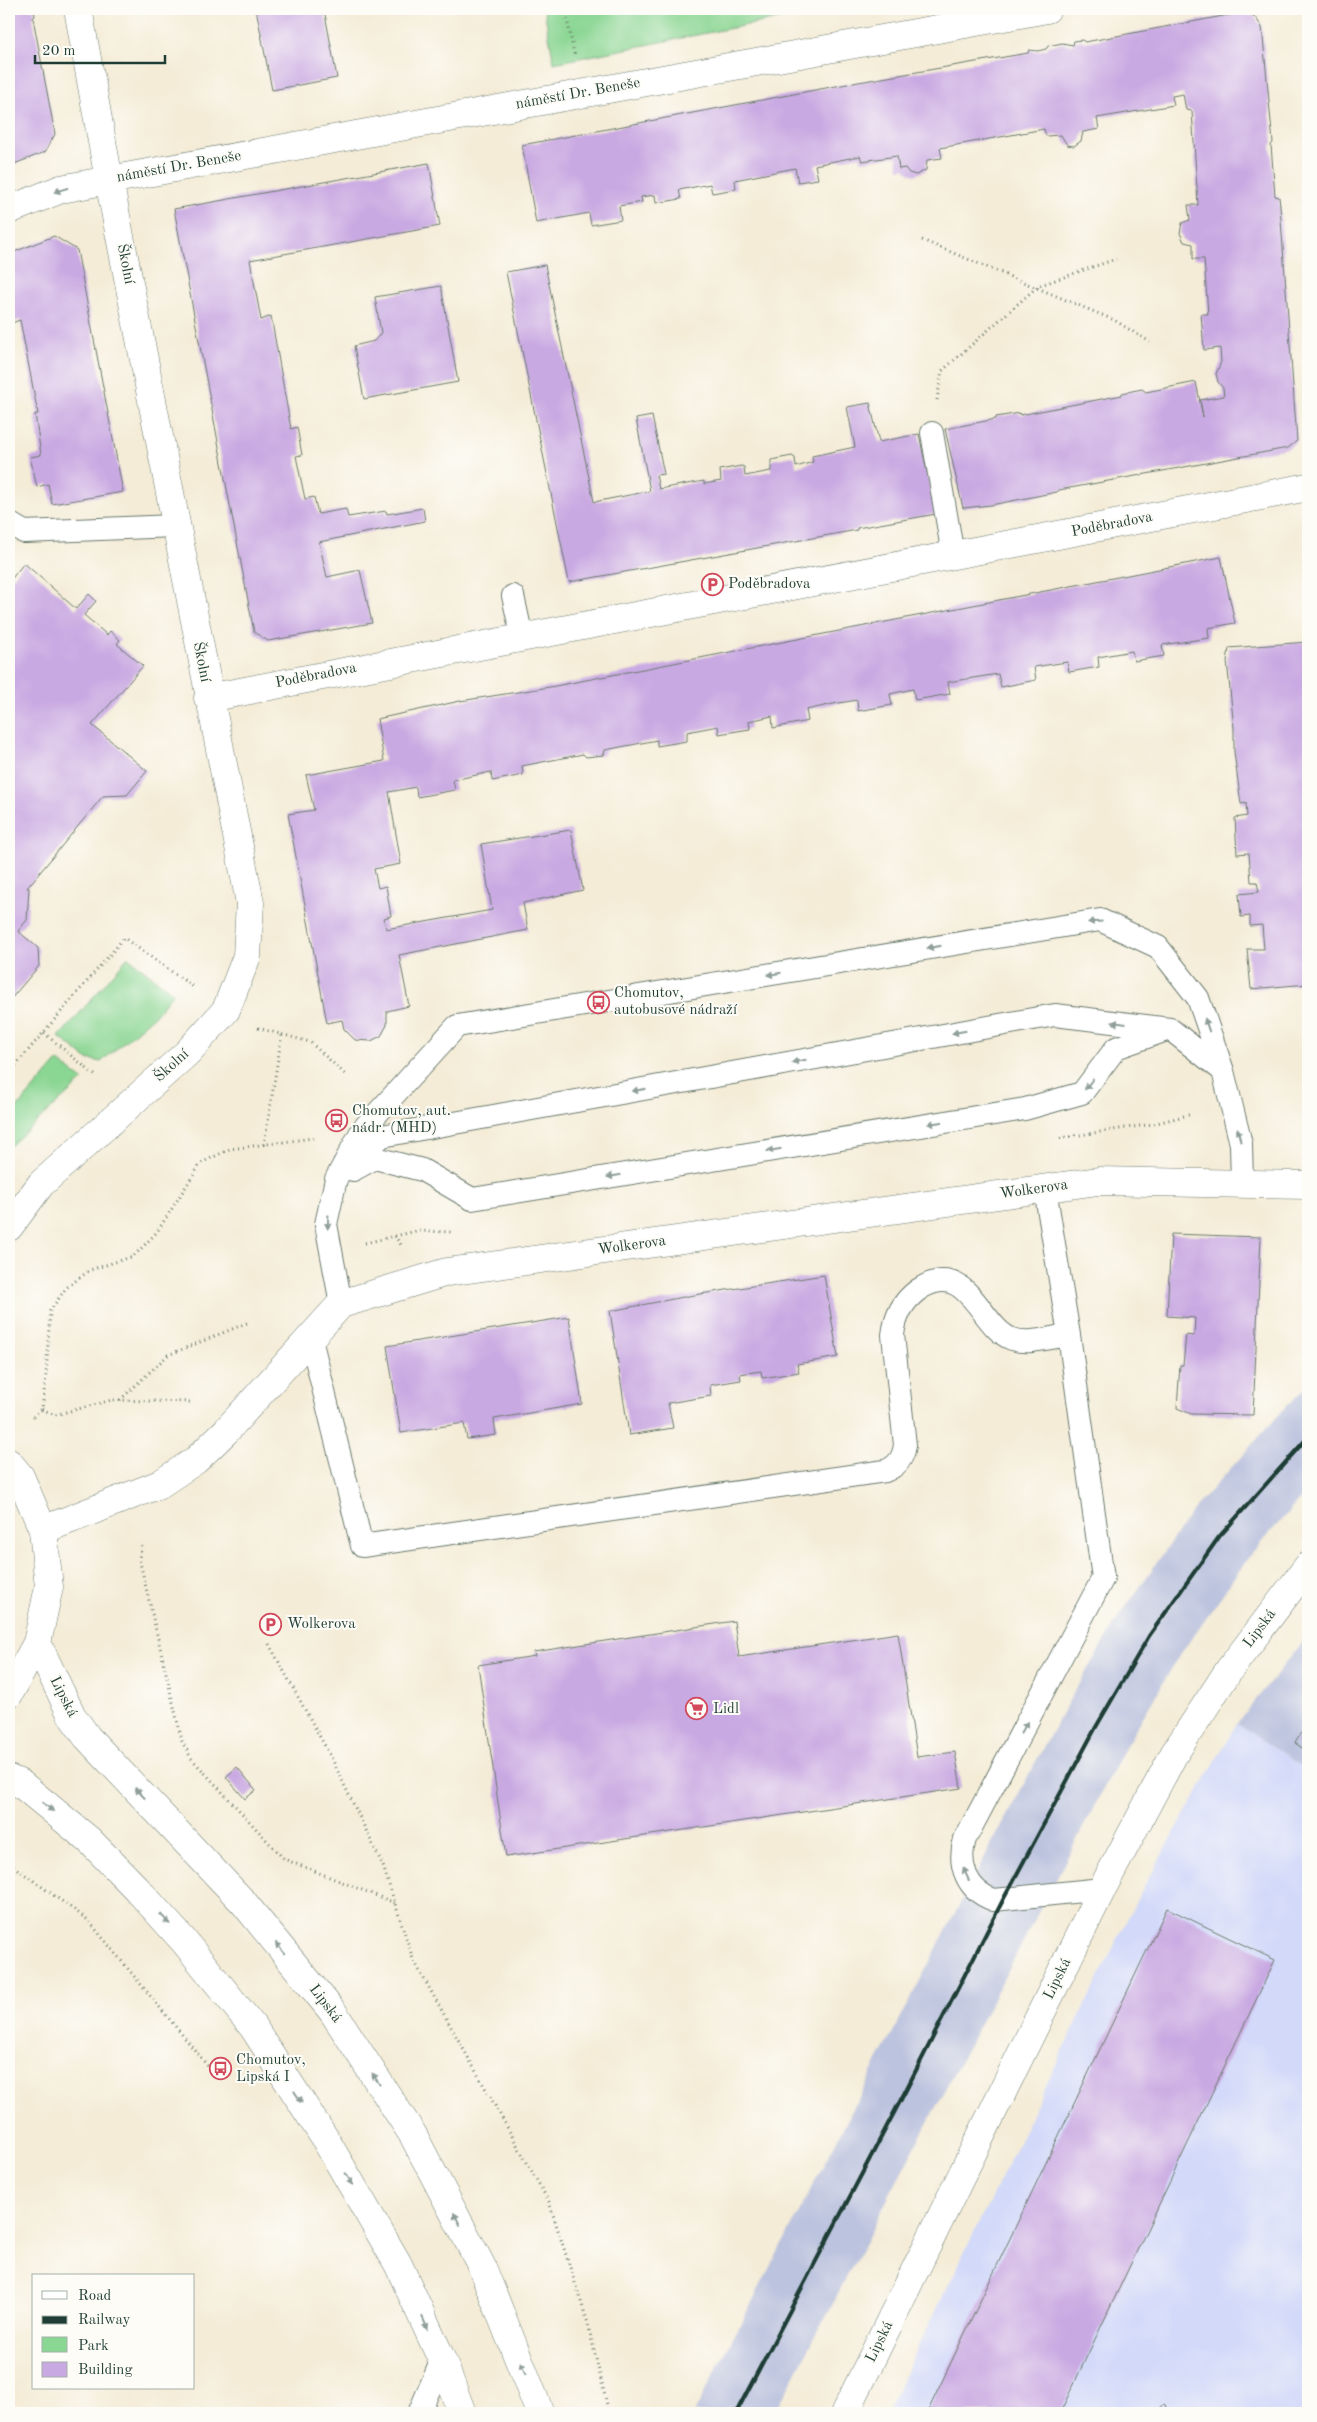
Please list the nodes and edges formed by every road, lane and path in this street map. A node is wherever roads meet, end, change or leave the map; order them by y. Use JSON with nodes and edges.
{"nodes":[{"id":1,"x":78,"y":9,"type":"edge"},
{"id":2,"x":565,"y":9,"type":"edge"},
{"id":3,"x":1047,"y":9,"type":"edge"},
{"id":4,"x":582,"y":93,"type":"junction"},
{"id":5,"x":109,"y":180,"type":"junction"},
{"id":6,"x":9,"y":210,"type":"edge"},
{"id":7,"x":922,"y":240,"type":"dead end"},
{"id":8,"x":1116,"y":260,"type":"dead end"},
{"id":9,"x":1038,"y":286,"type":"junction"},
{"id":10,"x":1150,"y":342,"type":"dead end"},
{"id":11,"x":932,"y":433,"type":"joint"},
{"id":12,"x":1308,"y":487,"type":"edge"},
{"id":13,"x":175,"y":526,"type":"junction"},
{"id":14,"x":14,"y":534,"type":"edge"},
{"id":15,"x":953,"y":555,"type":"junction"},
{"id":16,"x":513,"y":596,"type":"dead end"},
{"id":17,"x":522,"y":637,"type":"junction"},
{"id":18,"x":208,"y":698,"type":"junction"},
{"id":19,"x":197,"y":990,"type":"dead end"},
{"id":20,"x":251,"y":1027,"type":"dead end"},
{"id":21,"x":1170,"y":1029,"type":"junction"},
{"id":22,"x":44,"y":1033,"type":"junction"},
{"id":23,"x":282,"y":1034,"type":"junction"},
{"id":24,"x":1223,"y":1071,"type":"junction"},
{"id":25,"x":9,"y":1073,"type":"edge"},
{"id":26,"x":347,"y":1076,"type":"dead end"},
{"id":27,"x":97,"y":1077,"type":"dead end"},
{"id":28,"x":313,"y":1138,"type":"dead end"},
{"id":29,"x":264,"y":1145,"type":"junction"},
{"id":30,"x":336,"y":1179,"type":"junction"},
{"id":31,"x":1242,"y":1184,"type":"junction"},
{"id":32,"x":1308,"y":1185,"type":"edge"},
{"id":33,"x":1045,"y":1189,"type":"junction"},
{"id":34,"x":9,"y":1227,"type":"edge"},
{"id":35,"x":360,"y":1244,"type":"dead end"},
{"id":36,"x":401,"y":1245,"type":"dead end"},
{"id":37,"x":341,"y":1304,"type":"junction"},
{"id":38,"x":247,"y":1323,"type":"dead end"},
{"id":39,"x":1069,"y":1335,"type":"junction"},
{"id":40,"x":311,"y":1340,"type":"junction"},
{"id":41,"x":120,"y":1400,"type":"junction"},
{"id":42,"x":192,"y":1402,"type":"dead end"},
{"id":43,"x":42,"y":1409,"type":"junction"},
{"id":44,"x":33,"y":1417,"type":"dead end"},
{"id":45,"x":9,"y":1463,"type":"edge"},
{"id":46,"x":43,"y":1530,"type":"junction"},
{"id":47,"x":142,"y":1546,"type":"dead end"},
{"id":48,"x":1308,"y":1566,"type":"edge"},
{"id":49,"x":37,"y":1643,"type":"junction"},
{"id":50,"x":269,"y":1644,"type":"dead end"},
{"id":51,"x":9,"y":1694,"type":"edge"},
{"id":52,"x":9,"y":1779,"type":"edge"},
{"id":53,"x":9,"y":1863,"type":"edge"},
{"id":54,"x":1102,"y":1889,"type":"junction"},
{"id":55,"x":395,"y":1903,"type":"junction"},
{"id":56,"x":216,"y":2076,"type":"dead end"},
{"id":57,"x":442,"y":2360,"type":"junction"},
{"id":58,"x":419,"y":2413,"type":"edge"},
{"id":59,"x":462,"y":2413,"type":"edge"},
{"id":60,"x":540,"y":2413,"type":"edge"},
{"id":61,"x":609,"y":2413,"type":"edge"},
{"id":62,"x":845,"y":2413,"type":"edge"}],
"edges":[{"from":1,"to":5,"type":"street","name":"Školní"},
{"from":2,"to":4,"type":"path"},
{"from":3,"to":4,"type":"street","name":"náměstí Dr. Beneše"},
{"from":4,"to":5,"type":"street","name":"náměstí Dr. Beneše"},
{"from":5,"to":6,"type":"street","name":"náměstí Dr. Beneše","one_way":true},
{"from":5,"to":13,"type":"street","name":"Školní"},
{"from":7,"to":9,"type":"path"},
{"from":8,"to":9,"type":"path"},
{"from":9,"to":10,"type":"path"},
{"from":9,"to":11,"type":"path"},
{"from":11,"to":15,"type":"lane"},
{"from":12,"to":15,"type":"street","name":"Poděbradova"},
{"from":13,"to":14,"type":"lane"},
{"from":13,"to":18,"type":"street","name":"Školní"},
{"from":15,"to":17,"type":"street","name":"Poděbradova"},
{"from":16,"to":17,"type":"lane"},
{"from":17,"to":18,"type":"street","name":"Poděbradova"},
{"from":18,"to":34,"type":"street","name":"Školní"},
{"from":19,"to":22,"type":"path"},
{"from":20,"to":23,"type":"path"},
{"from":21,"to":24,"type":"lane"},
{"from":21,"to":30,"type":"lane","one_way":true},
{"from":21,"to":30,"type":"lane","one_way":true},
{"from":22,"to":25,"type":"path"},
{"from":22,"to":27,"type":"path"},
{"from":23,"to":26,"type":"path"},
{"from":23,"to":29,"type":"path"},
{"from":24,"to":30,"type":"lane","one_way":true},
{"from":31,"to":24,"type":"lane","one_way":true},
{"from":28,"to":29,"type":"path"},
{"from":29,"to":43,"type":"path"},
{"from":30,"to":37,"type":"lane","one_way":true},
{"from":31,"to":32,"type":"street","name":"Wolkerova"},
{"from":31,"to":33,"type":"street","name":"Wolkerova"},
{"from":33,"to":37,"type":"street","name":"Wolkerova"},
{"from":33,"to":39,"type":"lane"},
{"from":35,"to":36,"type":"path"},
{"from":37,"to":40,"type":"street"},
{"from":38,"to":41,"type":"path"},
{"from":39,"to":40,"type":"lane"},
{"from":54,"to":39,"type":"lane","one_way":true},
{"from":40,"to":46,"type":"street"},
{"from":41,"to":42,"type":"path"},
{"from":41,"to":43,"type":"path"},
{"from":43,"to":44,"type":"path"},
{"from":45,"to":46,"type":"street"},
{"from":46,"to":49,"type":"street"},
{"from":47,"to":55,"type":"path"},
{"from":48,"to":54,"type":"street","name":"Lipská"},
{"from":49,"to":51,"type":"street"},
{"from":60,"to":49,"type":"street","name":"Lipská","one_way":true},
{"from":50,"to":55,"type":"path"},
{"from":52,"to":57,"type":"street","one_way":true},
{"from":53,"to":56,"type":"path"},
{"from":54,"to":62,"type":"street","name":"Lipská"},
{"from":55,"to":61,"type":"path"},
{"from":57,"to":58,"type":"lane"},
{"from":57,"to":59,"type":"street"}]}
